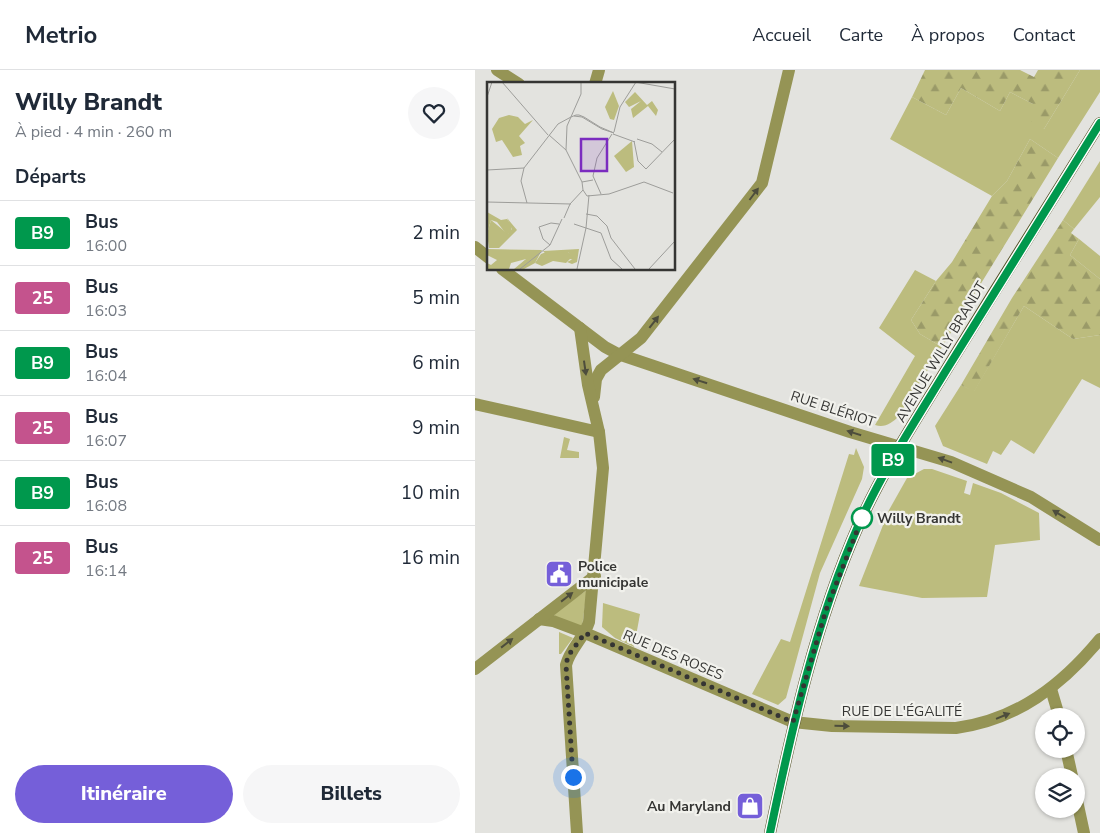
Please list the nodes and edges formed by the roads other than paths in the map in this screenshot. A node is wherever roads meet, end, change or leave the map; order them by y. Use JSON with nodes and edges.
{"nodes":[{"id":1,"x":497,"y":70,"type":"edge"},
{"id":2,"x":789,"y":70,"type":"edge"},
{"id":3,"x":516,"y":82,"type":"edge"},
{"id":4,"x":1100,"y":123,"type":"edge"},
{"id":5,"x":475,"y":248,"type":"edge"},
{"id":6,"x":487,"y":257,"type":"edge"},
{"id":7,"x":503,"y":270,"type":"edge"},
{"id":8,"x":580,"y":328,"type":"junction"},
{"id":9,"x":618,"y":354,"type":"junction"},
{"id":10,"x":475,"y":404,"type":"edge"},
{"id":11,"x":595,"y":407,"type":"junction"},
{"id":12,"x":599,"y":432,"type":"junction"},
{"id":13,"x":901,"y":446,"type":"junction"},
{"id":14,"x":1100,"y":540,"type":"edge"},
{"id":15,"x":595,"y":576,"type":"junction"},
{"id":16,"x":539,"y":619,"type":"junction"},
{"id":17,"x":585,"y":633,"type":"junction"},
{"id":18,"x":1100,"y":639,"type":"edge"},
{"id":19,"x":475,"y":669,"type":"edge"},
{"id":20,"x":1051,"y":690,"type":"junction"},
{"id":21,"x":1057,"y":708,"type":"edge"},
{"id":22,"x":793,"y":722,"type":"junction"},
{"id":23,"x":1081,"y":818,"type":"edge"},
{"id":24,"x":577,"y":833,"type":"edge"},
{"id":25,"x":770,"y":833,"type":"edge"},
{"id":26,"x":1084,"y":833,"type":"edge"}],
"edges":[{"from":1,"to":3,"type":"street"},
{"from":9,"to":2,"type":"street","one_way":true},
{"from":4,"to":13,"type":"main road","name":"AVENUE WILLY BRANDT"},
{"from":5,"to":6,"type":"street"},
{"from":7,"to":8,"type":"street","name":"RUE BLÉRIOT"},
{"from":8,"to":9,"type":"street","name":"RUE BLÉRIOT"},
{"from":8,"to":11,"type":"street","one_way":true},
{"from":9,"to":11,"type":"street"},
{"from":13,"to":9,"type":"street","name":"RUE BLÉRIOT","one_way":true},
{"from":10,"to":12,"type":"street"},
{"from":11,"to":12,"type":"street"},
{"from":12,"to":15,"type":"street"},
{"from":14,"to":13,"type":"street","name":"RUE BLÉRIOT","one_way":true},
{"from":13,"to":22,"type":"main road","name":"AVENUE WILLY BRANDT"},
{"from":16,"to":15,"type":"street","one_way":true},
{"from":15,"to":17,"type":"street"},
{"from":16,"to":17,"type":"street","name":"RUE DES ROSES"},
{"from":19,"to":16,"type":"street","one_way":true},
{"from":17,"to":22,"type":"street","name":"RUE DES ROSES"},
{"from":17,"to":24,"type":"street"},
{"from":18,"to":20,"type":"street","name":"RUE DE L'ÉGALITÉ"},
{"from":20,"to":21,"type":"street"},
{"from":22,"to":20,"type":"street","name":"RUE DE L'ÉGALITÉ","one_way":true},
{"from":22,"to":25,"type":"main road","name":"AVENUE WILLY BRANDT"},
{"from":23,"to":26,"type":"street"}]}
